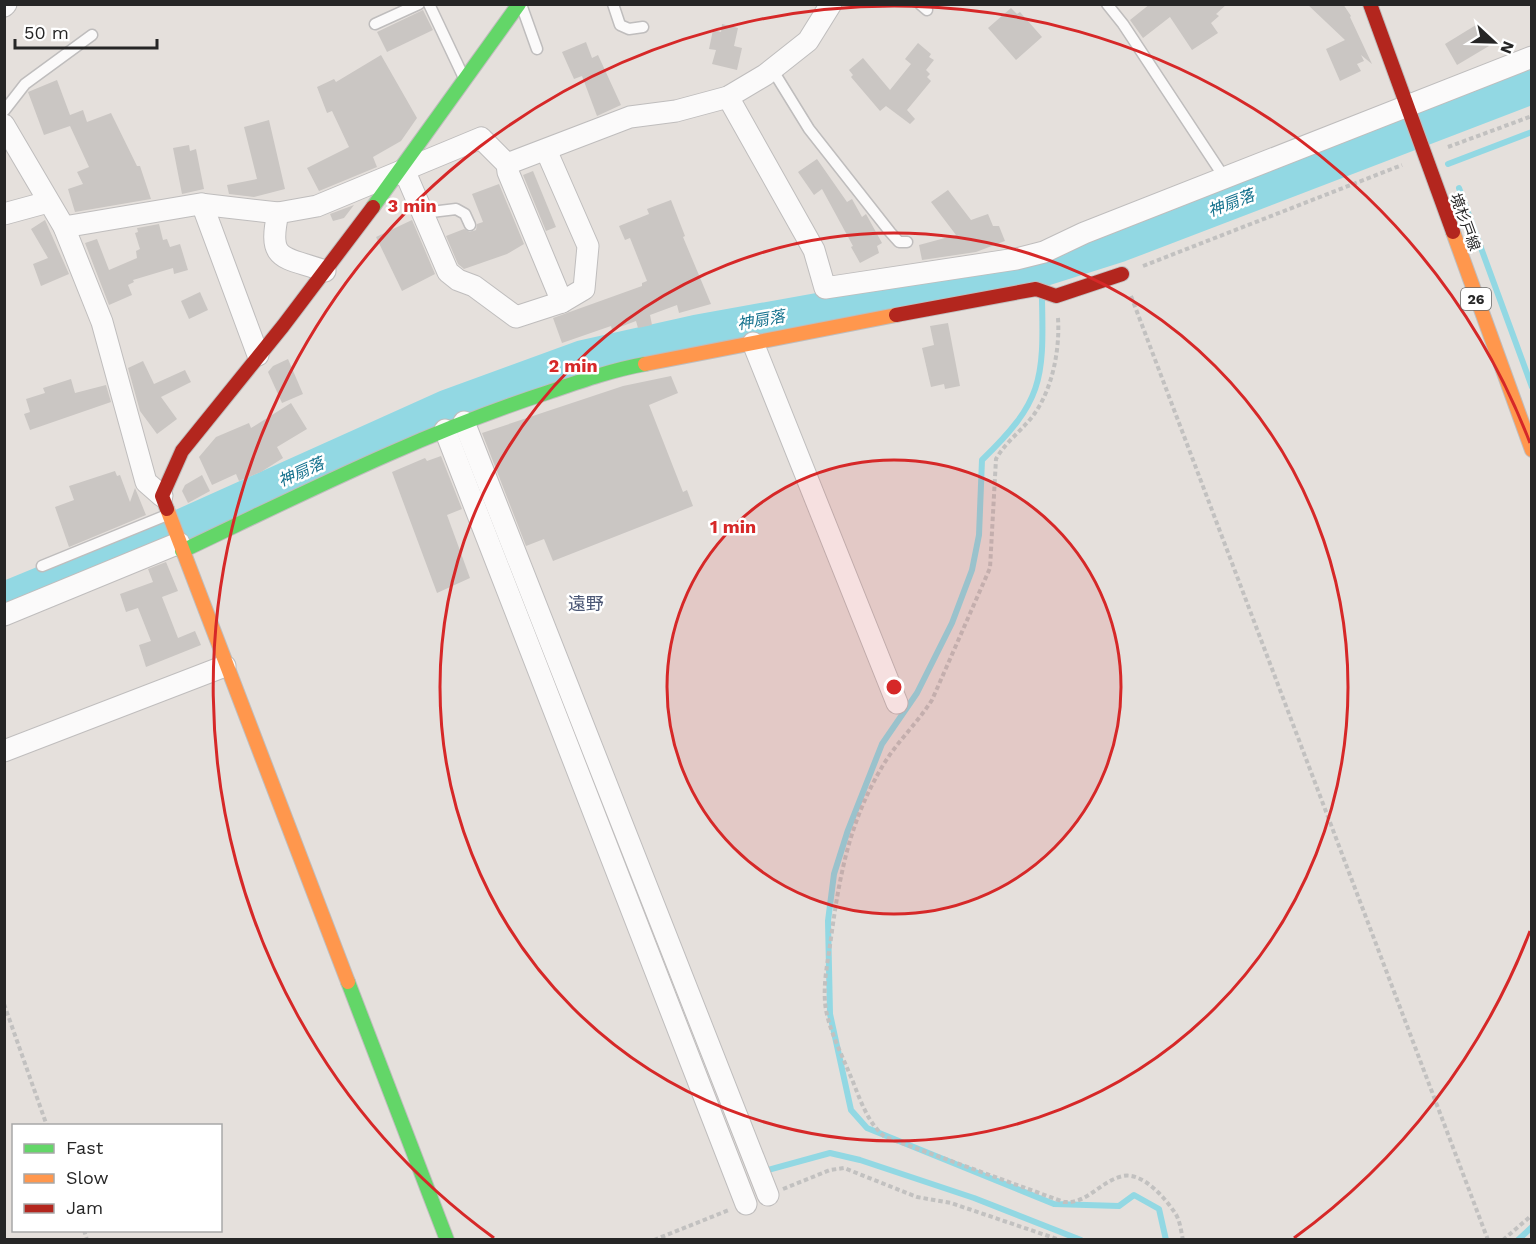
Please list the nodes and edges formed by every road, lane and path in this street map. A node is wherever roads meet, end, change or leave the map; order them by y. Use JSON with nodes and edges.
{"nodes":[{"id":1,"x":419,"y":4,"type":"edge"},
{"id":2,"x":429,"y":4,"type":"edge"},
{"id":3,"x":520,"y":4,"type":"edge"},
{"id":4,"x":613,"y":4,"type":"edge"},
{"id":5,"x":831,"y":4,"type":"edge"},
{"id":6,"x":1107,"y":4,"type":"edge"},
{"id":7,"x":1370,"y":4,"type":"edge"},
{"id":8,"x":375,"y":24,"type":"dead end"},
{"id":9,"x":643,"y":27,"type":"dead end"},
{"id":10,"x":92,"y":35,"type":"dead end"},
{"id":11,"x":537,"y":49,"type":"dead end"},
{"id":12,"x":1532,"y":57,"type":"edge"},
{"id":13,"x":772,"y":69,"type":"junction"},
{"id":14,"x":465,"y":80,"type":"junction"},
{"id":15,"x":728,"y":97,"type":"junction"},
{"id":16,"x":1407,"y":110,"type":"junction"},
{"id":17,"x":4,"y":111,"type":"edge"},
{"id":18,"x":1532,"y":116,"type":"edge"},
{"id":19,"x":4,"y":125,"type":"edge"},
{"id":20,"x":546,"y":150,"type":"junction"},
{"id":21,"x":1422,"y":152,"type":"junction"},
{"id":22,"x":507,"y":164,"type":"junction"},
{"id":23,"x":400,"y":172,"type":"junction"},
{"id":24,"x":1224,"y":177,"type":"junction"},
{"id":25,"x":48,"y":202,"type":"junction"},
{"id":26,"x":202,"y":204,"type":"junction"},
{"id":27,"x":278,"y":213,"type":"junction"},
{"id":28,"x":423,"y":213,"type":"junction"},
{"id":29,"x":4,"y":214,"type":"edge"},
{"id":30,"x":470,"y":225,"type":"dead end"},
{"id":31,"x":64,"y":227,"type":"junction"},
{"id":32,"x":907,"y":242,"type":"dead end"},
{"id":33,"x":1016,"y":259,"type":"junction"},
{"id":34,"x":325,"y":271,"type":"junction"},
{"id":35,"x":1122,"y":274,"type":"junction"},
{"id":36,"x":1020,"y":291,"type":"junction"},
{"id":37,"x":1056,"y":296,"type":"junction"},
{"id":38,"x":562,"y":302,"type":"junction"},
{"id":39,"x":753,"y":343,"type":"junction"},
{"id":40,"x":258,"y":355,"type":"junction"},
{"id":41,"x":464,"y":422,"type":"junction"},
{"id":42,"x":445,"y":430,"type":"junction"},
{"id":43,"x":1532,"y":450,"type":"edge"},
{"id":44,"x":165,"y":505,"type":"junction"},
{"id":45,"x":181,"y":547,"type":"junction"},
{"id":46,"x":42,"y":566,"type":"dead end"},
{"id":47,"x":4,"y":615,"type":"edge"},
{"id":48,"x":225,"y":666,"type":"junction"},
{"id":49,"x":897,"y":703,"type":"dead end"},
{"id":50,"x":4,"y":751,"type":"edge"},
{"id":51,"x":4,"y":1004,"type":"edge"},
{"id":52,"x":47,"y":1124,"type":"edge"},
{"id":53,"x":768,"y":1195,"type":"joint"},
{"id":54,"x":746,"y":1204,"type":"joint"},
{"id":55,"x":1532,"y":1215,"type":"edge"},
{"id":56,"x":447,"y":1239,"type":"edge"},
{"id":57,"x":654,"y":1239,"type":"edge"},
{"id":58,"x":1060,"y":1239,"type":"edge"},
{"id":59,"x":1183,"y":1239,"type":"edge"},
{"id":60,"x":1488,"y":1239,"type":"edge"},
{"id":61,"x":1503,"y":1239,"type":"edge"}],
"edges":[{"from":1,"to":8,"type":"lane"},
{"from":2,"to":14,"type":"lane"},
{"from":3,"to":11,"type":"lane"},
{"from":3,"to":14,"type":"street"},
{"from":4,"to":9,"type":"lane"},
{"from":5,"to":13,"type":"street"},
{"from":6,"to":24,"type":"lane"},
{"from":7,"to":16,"type":"street","name":"境杉戸線","number":"26"},
{"from":10,"to":17,"type":"lane"},
{"from":12,"to":16,"type":"street"},
{"from":13,"to":15,"type":"street"},
{"from":13,"to":32,"type":"lane"},
{"from":14,"to":23,"type":"street"},
{"from":15,"to":20,"type":"street"},
{"from":15,"to":33,"type":"street"},
{"from":16,"to":21,"type":"street","name":"境杉戸線","number":"26"},
{"from":16,"to":24,"type":"street"},
{"from":18,"to":21,"type":"path"},
{"from":19,"to":25,"type":"street"},
{"from":20,"to":22,"type":"street"},
{"from":20,"to":38,"type":"street"},
{"from":21,"to":35,"type":"path"},
{"from":21,"to":43,"type":"street","name":"境杉戸線","number":"26"},
{"from":22,"to":23,"type":"street"},
{"from":22,"to":38,"type":"street"},
{"from":23,"to":27,"type":"street"},
{"from":23,"to":28,"type":"street"},
{"from":23,"to":34,"type":"street"},
{"from":24,"to":33,"type":"street"},
{"from":25,"to":29,"type":"street"},
{"from":25,"to":31,"type":"street"},
{"from":26,"to":27,"type":"street"},
{"from":26,"to":31,"type":"street"},
{"from":26,"to":40,"type":"street"},
{"from":27,"to":34,"type":"street"},
{"from":28,"to":30,"type":"lane"},
{"from":28,"to":38,"type":"street"},
{"from":31,"to":44,"type":"street"},
{"from":33,"to":36,"type":"street"},
{"from":34,"to":40,"type":"street"},
{"from":35,"to":37,"type":"street"},
{"from":35,"to":60,"type":"path"},
{"from":36,"to":37,"type":"street"},
{"from":36,"to":39,"type":"street"},
{"from":37,"to":59,"type":"path"},
{"from":39,"to":41,"type":"street"},
{"from":39,"to":49,"type":"street"},
{"from":40,"to":44,"type":"street"},
{"from":41,"to":42,"type":"street"},
{"from":41,"to":53,"type":"street"},
{"from":42,"to":45,"type":"street"},
{"from":42,"to":54,"type":"street"},
{"from":44,"to":45,"type":"street"},
{"from":44,"to":46,"type":"lane"},
{"from":45,"to":47,"type":"street"},
{"from":45,"to":48,"type":"street"},
{"from":48,"to":50,"type":"street"},
{"from":48,"to":56,"type":"street"},
{"from":51,"to":52,"type":"path"},
{"from":53,"to":58,"type":"path"},
{"from":54,"to":57,"type":"path"},
{"from":55,"to":61,"type":"path"}]}
